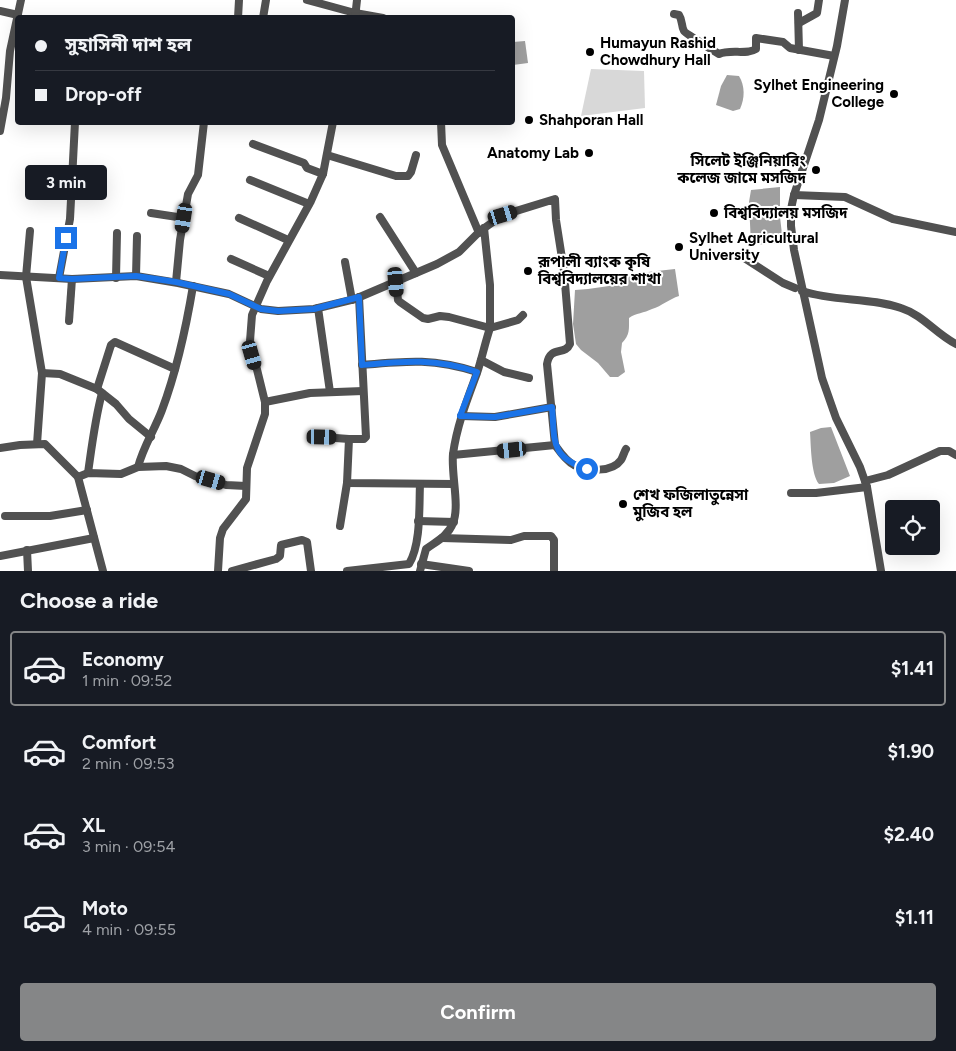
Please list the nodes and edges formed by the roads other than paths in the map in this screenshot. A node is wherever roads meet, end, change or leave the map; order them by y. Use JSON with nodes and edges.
{"nodes":[{"id":1,"x":20,"y":0,"type":"edge"},
{"id":2,"x":239,"y":0,"type":"edge"},
{"id":3,"x":266,"y":0,"type":"edge"},
{"id":4,"x":307,"y":0,"type":"edge"},
{"id":5,"x":357,"y":0,"type":"edge"},
{"id":6,"x":819,"y":0,"type":"edge"},
{"id":7,"x":844,"y":0,"type":"edge"},
{"id":8,"x":0,"y":11,"type":"edge"},
{"id":9,"x":798,"y":12,"type":"dead end"},
{"id":10,"x":674,"y":14,"type":"dead end"},
{"id":11,"x":18,"y":15,"type":"joint"},
{"id":12,"x":238,"y":15,"type":"edge"},
{"id":13,"x":264,"y":15,"type":"edge"},
{"id":14,"x":355,"y":15,"type":"edge"},
{"id":15,"x":798,"y":23,"type":"junction"},
{"id":16,"x":799,"y":50,"type":"junction"},
{"id":17,"x":14,"y":51,"type":"edge"},
{"id":18,"x":834,"y":56,"type":"junction"},
{"id":19,"x":0,"y":68,"type":"edge"},
{"id":20,"x":9,"y":68,"type":"junction"},
{"id":21,"x":75,"y":125,"type":"edge"},
{"id":22,"x":204,"y":125,"type":"edge"},
{"id":23,"x":331,"y":125,"type":"edge"},
{"id":24,"x":441,"y":125,"type":"edge"},
{"id":25,"x":0,"y":131,"type":"edge"},
{"id":26,"x":253,"y":144,"type":"dead end"},
{"id":27,"x":327,"y":155,"type":"junction"},
{"id":28,"x":416,"y":155,"type":"dead end"},
{"id":29,"x":323,"y":174,"type":"junction"},
{"id":30,"x":250,"y":180,"type":"dead end"},
{"id":31,"x":794,"y":195,"type":"junction"},
{"id":32,"x":309,"y":204,"type":"junction"},
{"id":33,"x":151,"y":213,"type":"dead end"},
{"id":34,"x":380,"y":217,"type":"dead end"},
{"id":35,"x":184,"y":218,"type":"junction"},
{"id":36,"x":239,"y":218,"type":"dead end"},
{"id":37,"x":482,"y":230,"type":"junction"},
{"id":38,"x":30,"y":231,"type":"dead end"},
{"id":39,"x":956,"y":232,"type":"edge"},
{"id":40,"x":117,"y":233,"type":"dead end"},
{"id":41,"x":137,"y":236,"type":"dead end"},
{"id":42,"x":288,"y":240,"type":"junction"},
{"id":43,"x":741,"y":256,"type":"dead end"},
{"id":44,"x":232,"y":260,"type":"dead end"},
{"id":45,"x":345,"y":262,"type":"dead end"},
{"id":46,"x":416,"y":273,"type":"junction"},
{"id":47,"x":0,"y":275,"type":"edge"},
{"id":48,"x":136,"y":276,"type":"junction"},
{"id":49,"x":269,"y":276,"type":"junction"},
{"id":50,"x":26,"y":277,"type":"junction"},
{"id":51,"x":59,"y":278,"type":"junction"},
{"id":52,"x":116,"y":278,"type":"junction"},
{"id":53,"x":72,"y":279,"type":"junction"},
{"id":54,"x":176,"y":282,"type":"junction"},
{"id":55,"x":396,"y":282,"type":"junction"},
{"id":56,"x":193,"y":286,"type":"junction"},
{"id":57,"x":799,"y":289,"type":"junction"},
{"id":58,"x":355,"y":298,"type":"junction"},
{"id":59,"x":255,"y":306,"type":"junction"},
{"id":60,"x":318,"y":308,"type":"junction"},
{"id":61,"x":524,"y":315,"type":"dead end"},
{"id":62,"x":69,"y":320,"type":"dead end"},
{"id":63,"x":490,"y":328,"type":"junction"},
{"id":64,"x":956,"y":344,"type":"edge"},
{"id":65,"x":481,"y":360,"type":"junction"},
{"id":66,"x":362,"y":365,"type":"junction"},
{"id":67,"x":175,"y":369,"type":"junction"},
{"id":68,"x":477,"y":372,"type":"junction"},
{"id":69,"x":42,"y":373,"type":"junction"},
{"id":70,"x":529,"y":378,"type":"dead end"},
{"id":71,"x":99,"y":391,"type":"junction"},
{"id":72,"x":363,"y":391,"type":"junction"},
{"id":73,"x":330,"y":392,"type":"junction"},
{"id":74,"x":265,"y":402,"type":"junction"},
{"id":75,"x":552,"y":407,"type":"junction"},
{"id":76,"x":460,"y":416,"type":"junction"},
{"id":77,"x":151,"y":437,"type":"junction"},
{"id":78,"x":322,"y":437,"type":"dead end"},
{"id":79,"x":349,"y":439,"type":"junction"},
{"id":80,"x":37,"y":444,"type":"junction"},
{"id":81,"x":555,"y":445,"type":"junction"},
{"id":82,"x":0,"y":448,"type":"edge"},
{"id":83,"x":626,"y":449,"type":"dead end"},
{"id":84,"x":453,"y":455,"type":"junction"},
{"id":85,"x":956,"y":455,"type":"edge"},
{"id":86,"x":138,"y":467,"type":"junction"},
{"id":87,"x":88,"y":473,"type":"junction"},
{"id":88,"x":78,"y":477,"type":"junction"},
{"id":89,"x":347,"y":483,"type":"junction"},
{"id":90,"x":420,"y":484,"type":"junction"},
{"id":91,"x":454,"y":484,"type":"junction"},
{"id":92,"x":866,"y":484,"type":"junction"},
{"id":93,"x":246,"y":486,"type":"junction"},
{"id":94,"x":791,"y":493,"type":"dead end"},
{"id":95,"x":87,"y":510,"type":"junction"},
{"id":96,"x":5,"y":516,"type":"dead end"},
{"id":97,"x":418,"y":521,"type":"junction"},
{"id":98,"x":454,"y":522,"type":"junction"},
{"id":99,"x":340,"y":526,"type":"dead end"},
{"id":100,"x":94,"y":538,"type":"junction"},
{"id":101,"x":442,"y":538,"type":"junction"},
{"id":102,"x":27,"y":550,"type":"junction"},
{"id":103,"x":0,"y":556,"type":"edge"},
{"id":104,"x":420,"y":568,"type":"edge"},
{"id":105,"x":28,"y":571,"type":"edge"},
{"id":106,"x":103,"y":571,"type":"edge"},
{"id":107,"x":218,"y":571,"type":"edge"},
{"id":108,"x":232,"y":571,"type":"edge"},
{"id":109,"x":311,"y":571,"type":"edge"},
{"id":110,"x":347,"y":571,"type":"edge"},
{"id":111,"x":469,"y":571,"type":"edge"},
{"id":112,"x":554,"y":571,"type":"edge"},
{"id":113,"x":881,"y":571,"type":"edge"}],
"edges":[{"from":1,"to":11,"type":"street"},
{"from":2,"to":12,"type":"street"},
{"from":3,"to":13,"type":"street"},
{"from":4,"to":14,"type":"street"},
{"from":5,"to":14,"type":"street"},
{"from":6,"to":15,"type":"street"},
{"from":7,"to":18,"type":"street"},
{"from":8,"to":11,"type":"street"},
{"from":9,"to":15,"type":"street"},
{"from":10,"to":16,"type":"street"},
{"from":15,"to":16,"type":"street"},
{"from":16,"to":18,"type":"street"},
{"from":17,"to":20,"type":"street"},
{"from":18,"to":31,"type":"street"},
{"from":19,"to":20,"type":"street"},
{"from":20,"to":25,"type":"street"},
{"from":21,"to":51,"type":"street"},
{"from":22,"to":35,"type":"street"},
{"from":23,"to":27,"type":"street"},
{"from":24,"to":37,"type":"street"},
{"from":26,"to":29,"type":"street"},
{"from":27,"to":28,"type":"street"},
{"from":27,"to":29,"type":"street"},
{"from":29,"to":32,"type":"street"},
{"from":30,"to":32,"type":"street"},
{"from":31,"to":39,"type":"street"},
{"from":31,"to":57,"type":"street"},
{"from":32,"to":42,"type":"street"},
{"from":33,"to":35,"type":"street"},
{"from":34,"to":46,"type":"street"},
{"from":35,"to":54,"type":"street"},
{"from":36,"to":42,"type":"street"},
{"from":37,"to":46,"type":"street"},
{"from":37,"to":63,"type":"street"},
{"from":37,"to":75,"type":"street"},
{"from":38,"to":50,"type":"street"},
{"from":40,"to":52,"type":"street"},
{"from":41,"to":48,"type":"street"},
{"from":42,"to":49,"type":"street"},
{"from":43,"to":57,"type":"street"},
{"from":44,"to":49,"type":"street"},
{"from":45,"to":58,"type":"street"},
{"from":46,"to":55,"type":"street"},
{"from":47,"to":50,"type":"street"},
{"from":48,"to":52,"type":"street"},
{"from":48,"to":54,"type":"street"},
{"from":49,"to":59,"type":"street"},
{"from":50,"to":51,"type":"street"},
{"from":50,"to":69,"type":"street"},
{"from":51,"to":53,"type":"street"},
{"from":52,"to":53,"type":"street"},
{"from":53,"to":62,"type":"street"},
{"from":54,"to":56,"type":"street"},
{"from":55,"to":58,"type":"street"},
{"from":55,"to":63,"type":"street"},
{"from":56,"to":59,"type":"street"},
{"from":56,"to":67,"type":"street"},
{"from":57,"to":64,"type":"street"},
{"from":57,"to":92,"type":"street"},
{"from":58,"to":60,"type":"street"},
{"from":58,"to":66,"type":"street"},
{"from":59,"to":60,"type":"street"},
{"from":59,"to":74,"type":"street"},
{"from":60,"to":73,"type":"street"},
{"from":61,"to":63,"type":"street"},
{"from":63,"to":65,"type":"street"},
{"from":65,"to":68,"type":"street"},
{"from":65,"to":70,"type":"street"},
{"from":66,"to":68,"type":"street"},
{"from":66,"to":72,"type":"street"},
{"from":67,"to":71,"type":"street"},
{"from":67,"to":77,"type":"street"},
{"from":68,"to":76,"type":"street"},
{"from":69,"to":71,"type":"street"},
{"from":69,"to":80,"type":"street"},
{"from":71,"to":77,"type":"street"},
{"from":71,"to":87,"type":"street"},
{"from":72,"to":73,"type":"street"},
{"from":72,"to":79,"type":"street"},
{"from":73,"to":74,"type":"street"},
{"from":74,"to":93,"type":"street"},
{"from":75,"to":76,"type":"street"},
{"from":75,"to":81,"type":"street"},
{"from":76,"to":84,"type":"street"},
{"from":77,"to":86,"type":"street"},
{"from":78,"to":79,"type":"street"},
{"from":79,"to":89,"type":"street"},
{"from":80,"to":82,"type":"street"},
{"from":80,"to":88,"type":"street"},
{"from":81,"to":83,"type":"street"},
{"from":81,"to":84,"type":"street"},
{"from":84,"to":91,"type":"street"},
{"from":85,"to":92,"type":"street"},
{"from":86,"to":87,"type":"street"},
{"from":86,"to":93,"type":"street"},
{"from":87,"to":88,"type":"street"},
{"from":88,"to":95,"type":"street"},
{"from":89,"to":90,"type":"street"},
{"from":89,"to":99,"type":"street"},
{"from":90,"to":91,"type":"street"},
{"from":90,"to":97,"type":"street"},
{"from":91,"to":98,"type":"street"},
{"from":92,"to":94,"type":"street"},
{"from":92,"to":113,"type":"street"},
{"from":93,"to":107,"type":"street"},
{"from":95,"to":96,"type":"street"},
{"from":95,"to":100,"type":"street"},
{"from":97,"to":98,"type":"street"},
{"from":97,"to":110,"type":"street"},
{"from":98,"to":101,"type":"street"},
{"from":100,"to":102,"type":"street"},
{"from":100,"to":106,"type":"street"},
{"from":101,"to":104,"type":"street"},
{"from":101,"to":112,"type":"street"},
{"from":102,"to":103,"type":"street"},
{"from":102,"to":105,"type":"street"},
{"from":104,"to":111,"type":"street"},
{"from":108,"to":109,"type":"street"}]}
